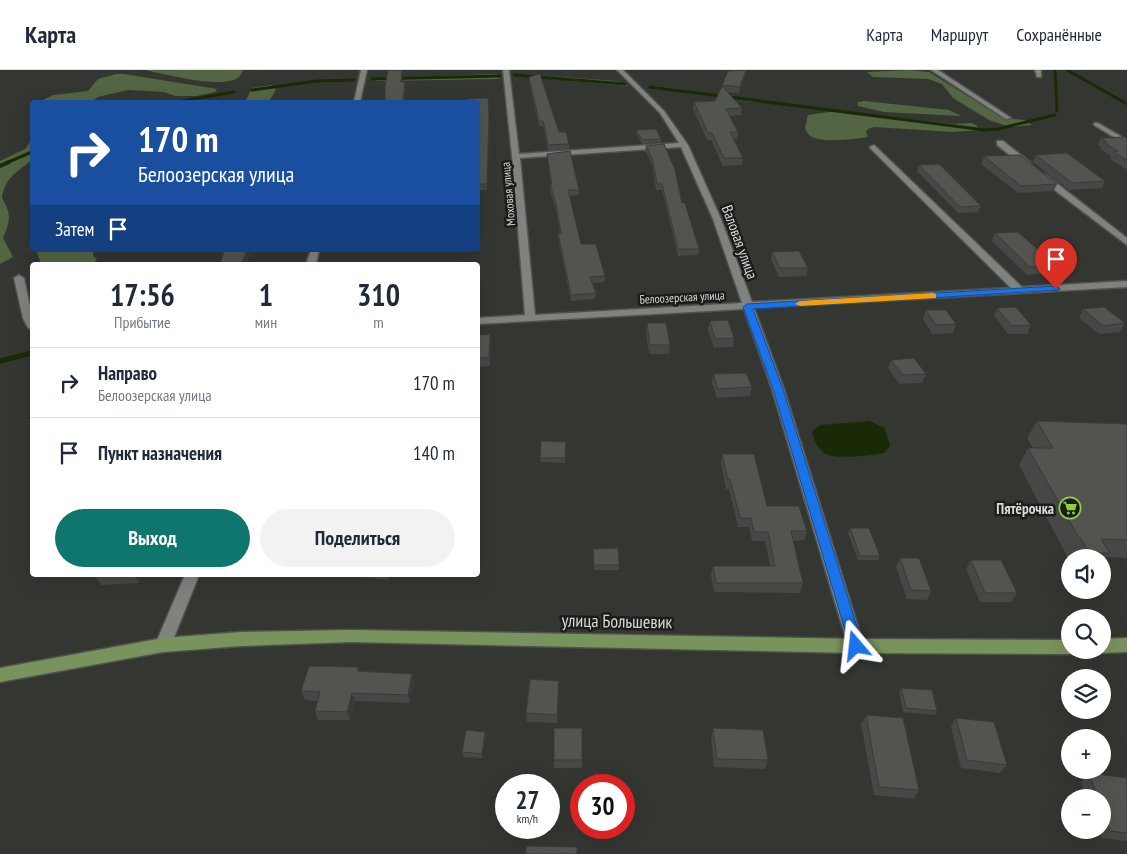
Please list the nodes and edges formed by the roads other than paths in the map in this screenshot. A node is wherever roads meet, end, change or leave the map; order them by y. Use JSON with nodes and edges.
{"nodes":[{"id":1,"x":364,"y":70,"type":"edge"},
{"id":2,"x":506,"y":70,"type":"edge"},
{"id":3,"x":620,"y":70,"type":"edge"},
{"id":4,"x":934,"y":70,"type":"edge"},
{"id":5,"x":356,"y":100,"type":"edge"},
{"id":6,"x":1008,"y":118,"type":"dead end"},
{"id":7,"x":1096,"y":124,"type":"dead end"},
{"id":8,"x":1000,"y":143,"type":"dead end"},
{"id":9,"x":1127,"y":143,"type":"edge"},
{"id":10,"x":684,"y":145,"type":"junction"},
{"id":11,"x":874,"y":147,"type":"dead end"},
{"id":12,"x":516,"y":156,"type":"junction"},
{"id":13,"x":1127,"y":242,"type":"edge"},
{"id":14,"x":19,"y":278,"type":"dead end"},
{"id":15,"x":1127,"y":284,"type":"edge"},
{"id":16,"x":1020,"y":291,"type":"junction"},
{"id":17,"x":747,"y":307,"type":"junction"},
{"id":18,"x":530,"y":317,"type":"junction"},
{"id":19,"x":480,"y":321,"type":"edge"},
{"id":20,"x":30,"y":322,"type":"edge"},
{"id":21,"x":191,"y":577,"type":"edge"},
{"id":22,"x":163,"y":645,"type":"junction"},
{"id":23,"x":1127,"y":645,"type":"edge"},
{"id":24,"x":856,"y":646,"type":"junction"},
{"id":25,"x":1061,"y":646,"type":"edge"},
{"id":26,"x":1111,"y":646,"type":"edge"},
{"id":27,"x":0,"y":675,"type":"edge"}],
"edges":[{"from":1,"to":5,"type":"street"},
{"from":2,"to":12,"type":"street","name":"Моховая улица"},
{"from":3,"to":10,"type":"street","name":"Валовая улица"},
{"from":4,"to":6,"type":"street"},
{"from":7,"to":9,"type":"street"},
{"from":8,"to":13,"type":"street"},
{"from":10,"to":12,"type":"street"},
{"from":10,"to":17,"type":"street","name":"Валовая улица"},
{"from":11,"to":16,"type":"street"},
{"from":12,"to":18,"type":"street","name":"Моховая улица"},
{"from":14,"to":20,"type":"street"},
{"from":15,"to":16,"type":"street","name":"Белоозерская улица"},
{"from":16,"to":17,"type":"street","name":"Белоозерская улица"},
{"from":17,"to":18,"type":"street","name":"Белоозерская улица"},
{"from":17,"to":24,"type":"street","name":"Валовая улица"},
{"from":18,"to":19,"type":"street","name":"Белоозерская улица"},
{"from":21,"to":22,"type":"street"},
{"from":22,"to":24,"type":"main road","name":"улица Большевик"},
{"from":22,"to":27,"type":"main road","name":"улица Большевик"},
{"from":23,"to":26,"type":"main road"},
{"from":24,"to":25,"type":"main road","name":"улица Большевик"}]}
